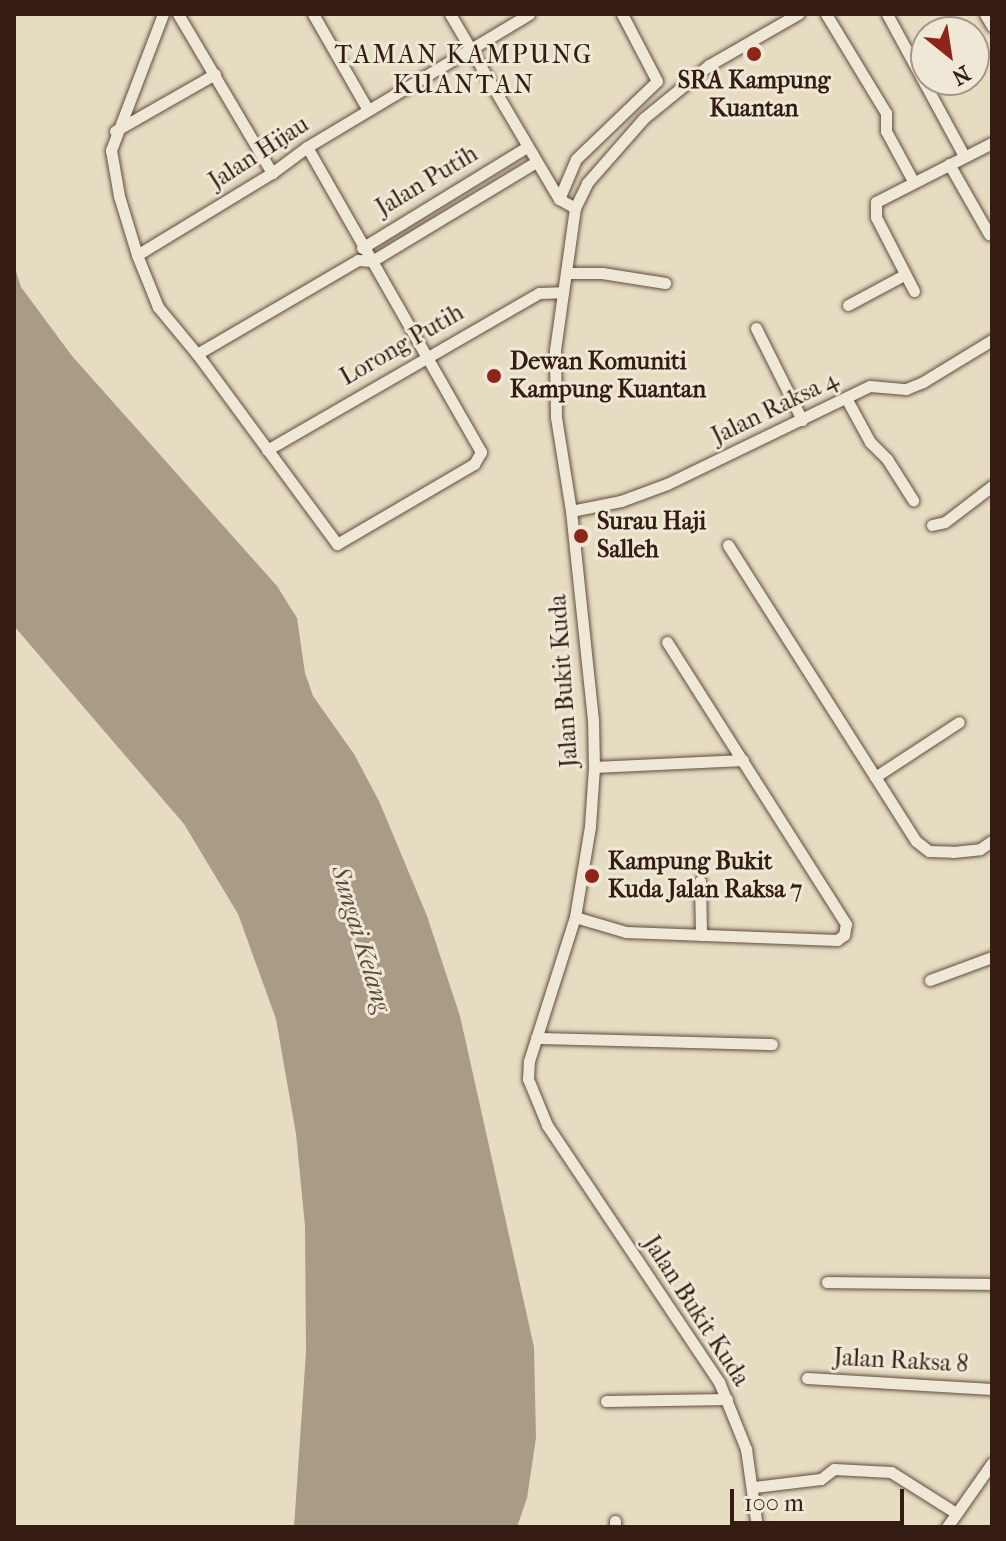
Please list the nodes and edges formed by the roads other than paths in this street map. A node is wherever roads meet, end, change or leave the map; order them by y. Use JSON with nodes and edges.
{"nodes":[{"id":1,"x":163,"y":14,"type":"edge"},
{"id":2,"x":178,"y":14,"type":"edge"},
{"id":3,"x":313,"y":14,"type":"edge"},
{"id":4,"x":450,"y":14,"type":"edge"},
{"id":5,"x":529,"y":14,"type":"edge"},
{"id":6,"x":622,"y":14,"type":"edge"},
{"id":7,"x":798,"y":14,"type":"edge"},
{"id":8,"x":826,"y":14,"type":"edge"},
{"id":9,"x":887,"y":14,"type":"edge"},
{"id":10,"x":985,"y":14,"type":"edge"},
{"id":11,"x":992,"y":26,"type":"edge"},
{"id":12,"x":470,"y":48,"type":"junction"},
{"id":13,"x":215,"y":74,"type":"junction"},
{"id":14,"x":368,"y":110,"type":"junction"},
{"id":15,"x":115,"y":131,"type":"junction"},
{"id":16,"x":992,"y":143,"type":"edge"},
{"id":17,"x":307,"y":147,"type":"junction"},
{"id":18,"x":527,"y":147,"type":"junction"},
{"id":19,"x":964,"y":156,"type":"junction"},
{"id":20,"x":536,"y":162,"type":"junction"},
{"id":21,"x":949,"y":164,"type":"junction"},
{"id":22,"x":272,"y":173,"type":"junction"},
{"id":23,"x":913,"y":181,"type":"junction"},
{"id":24,"x":559,"y":199,"type":"junction"},
{"id":25,"x":575,"y":208,"type":"junction"},
{"id":26,"x":989,"y":234,"type":"dead end"},
{"id":27,"x":363,"y":244,"type":"junction"},
{"id":28,"x":137,"y":255,"type":"junction"},
{"id":29,"x":358,"y":260,"type":"junction"},
{"id":30,"x":372,"y":261,"type":"junction"},
{"id":31,"x":566,"y":273,"type":"junction"},
{"id":32,"x":904,"y":275,"type":"junction"},
{"id":33,"x":665,"y":283,"type":"dead end"},
{"id":34,"x":914,"y":291,"type":"dead end"},
{"id":35,"x":563,"y":292,"type":"junction"},
{"id":36,"x":848,"y":305,"type":"dead end"},
{"id":37,"x":756,"y":328,"type":"dead end"},
{"id":38,"x":992,"y":340,"type":"edge"},
{"id":39,"x":197,"y":354,"type":"junction"},
{"id":40,"x":427,"y":355,"type":"junction"},
{"id":41,"x":846,"y":398,"type":"junction"},
{"id":42,"x":802,"y":420,"type":"junction"},
{"id":43,"x":267,"y":450,"type":"junction"},
{"id":44,"x":992,"y":486,"type":"edge"},
{"id":45,"x":913,"y":500,"type":"dead end"},
{"id":46,"x":571,"y":511,"type":"junction"},
{"id":47,"x":932,"y":525,"type":"dead end"},
{"id":48,"x":728,"y":545,"type":"dead end"},
{"id":49,"x":667,"y":642,"type":"dead end"},
{"id":50,"x":959,"y":722,"type":"dead end"},
{"id":51,"x":743,"y":760,"type":"junction"},
{"id":52,"x":594,"y":767,"type":"junction"},
{"id":53,"x":875,"y":777,"type":"junction"},
{"id":54,"x":992,"y":841,"type":"edge"},
{"id":55,"x":700,"y":881,"type":"dead end"},
{"id":56,"x":575,"y":917,"type":"junction"},
{"id":57,"x":701,"y":935,"type":"junction"},
{"id":58,"x":992,"y":957,"type":"edge"},
{"id":59,"x":930,"y":980,"type":"dead end"},
{"id":60,"x":536,"y":1038,"type":"junction"},
{"id":61,"x":772,"y":1044,"type":"dead end"},
{"id":62,"x":827,"y":1282,"type":"dead end"},
{"id":63,"x":992,"y":1284,"type":"edge"},
{"id":64,"x":807,"y":1378,"type":"dead end"},
{"id":65,"x":992,"y":1389,"type":"edge"},
{"id":66,"x":727,"y":1399,"type":"junction"},
{"id":67,"x":606,"y":1401,"type":"dead end"},
{"id":68,"x":992,"y":1463,"type":"edge"},
{"id":69,"x":754,"y":1487,"type":"junction"},
{"id":70,"x":956,"y":1513,"type":"junction"},
{"id":71,"x":757,"y":1527,"type":"edge"},
{"id":72,"x":947,"y":1527,"type":"edge"}],
"edges":[{"from":1,"to":15,"type":"street"},
{"from":2,"to":13,"type":"street"},
{"from":3,"to":14,"type":"street"},
{"from":4,"to":12,"type":"street"},
{"from":5,"to":12,"type":"street","name":"Jalan Hijau"},
{"from":6,"to":24,"type":"street"},
{"from":7,"to":25,"type":"street","name":"Jalan Bukit Kuda"},
{"from":8,"to":23,"type":"street"},
{"from":9,"to":19,"type":"street"},
{"from":10,"to":11,"type":"street"},
{"from":12,"to":14,"type":"street","name":"Jalan Hijau"},
{"from":12,"to":18,"type":"street"},
{"from":13,"to":15,"type":"street"},
{"from":13,"to":22,"type":"street"},
{"from":14,"to":17,"type":"street","name":"Jalan Hijau"},
{"from":15,"to":28,"type":"street"},
{"from":16,"to":19,"type":"street"},
{"from":17,"to":22,"type":"street","name":"Jalan Hijau"},
{"from":17,"to":27,"type":"street"},
{"from":18,"to":20,"type":"street"},
{"from":18,"to":27,"type":"street","name":"Jalan Putih"},
{"from":19,"to":21,"type":"street"},
{"from":20,"to":24,"type":"street"},
{"from":20,"to":30,"type":"street","name":"Jalan Putih"},
{"from":21,"to":23,"type":"street"},
{"from":21,"to":26,"type":"street"},
{"from":22,"to":28,"type":"street","name":"Jalan Hijau"},
{"from":23,"to":32,"type":"street"},
{"from":24,"to":25,"type":"street"},
{"from":25,"to":31,"type":"street","name":"Jalan Bukit Kuda"},
{"from":27,"to":29,"type":"street","name":"Jalan Putih"},
{"from":27,"to":30,"type":"street"},
{"from":28,"to":39,"type":"street"},
{"from":29,"to":30,"type":"street"},
{"from":29,"to":39,"type":"street"},
{"from":30,"to":40,"type":"street"},
{"from":31,"to":33,"type":"street"},
{"from":31,"to":35,"type":"street","name":"Jalan Bukit Kuda"},
{"from":32,"to":34,"type":"street"},
{"from":32,"to":36,"type":"street"},
{"from":35,"to":40,"type":"street","name":"Lorong Putih"},
{"from":35,"to":46,"type":"street","name":"Jalan Bukit Kuda"},
{"from":37,"to":42,"type":"street"},
{"from":38,"to":41,"type":"street","name":"Jalan Raksa 4"},
{"from":39,"to":43,"type":"street"},
{"from":40,"to":43,"type":"street","name":"Lorong Putih"},
{"from":40,"to":43,"type":"street"},
{"from":41,"to":42,"type":"street","name":"Jalan Raksa 4"},
{"from":41,"to":45,"type":"street"},
{"from":42,"to":46,"type":"street","name":"Jalan Raksa 4"},
{"from":44,"to":47,"type":"street"},
{"from":46,"to":52,"type":"street","name":"Jalan Bukit Kuda"},
{"from":48,"to":53,"type":"street"},
{"from":49,"to":51,"type":"street"},
{"from":50,"to":53,"type":"street"},
{"from":51,"to":52,"type":"street"},
{"from":51,"to":57,"type":"street"},
{"from":52,"to":56,"type":"street","name":"Jalan Bukit Kuda"},
{"from":53,"to":54,"type":"street"},
{"from":55,"to":57,"type":"street"},
{"from":56,"to":57,"type":"street"},
{"from":56,"to":60,"type":"street","name":"Jalan Bukit Kuda"},
{"from":58,"to":59,"type":"street"},
{"from":60,"to":61,"type":"street"},
{"from":60,"to":66,"type":"street","name":"Jalan Bukit Kuda"},
{"from":62,"to":63,"type":"street"},
{"from":64,"to":65,"type":"street","name":"Jalan Raksa 8"},
{"from":66,"to":67,"type":"street"},
{"from":66,"to":69,"type":"street","name":"Jalan Bukit Kuda"},
{"from":68,"to":70,"type":"street"},
{"from":69,"to":70,"type":"street"},
{"from":69,"to":71,"type":"street","name":"Jalan Bukit Kuda"},
{"from":70,"to":72,"type":"street"}]}
